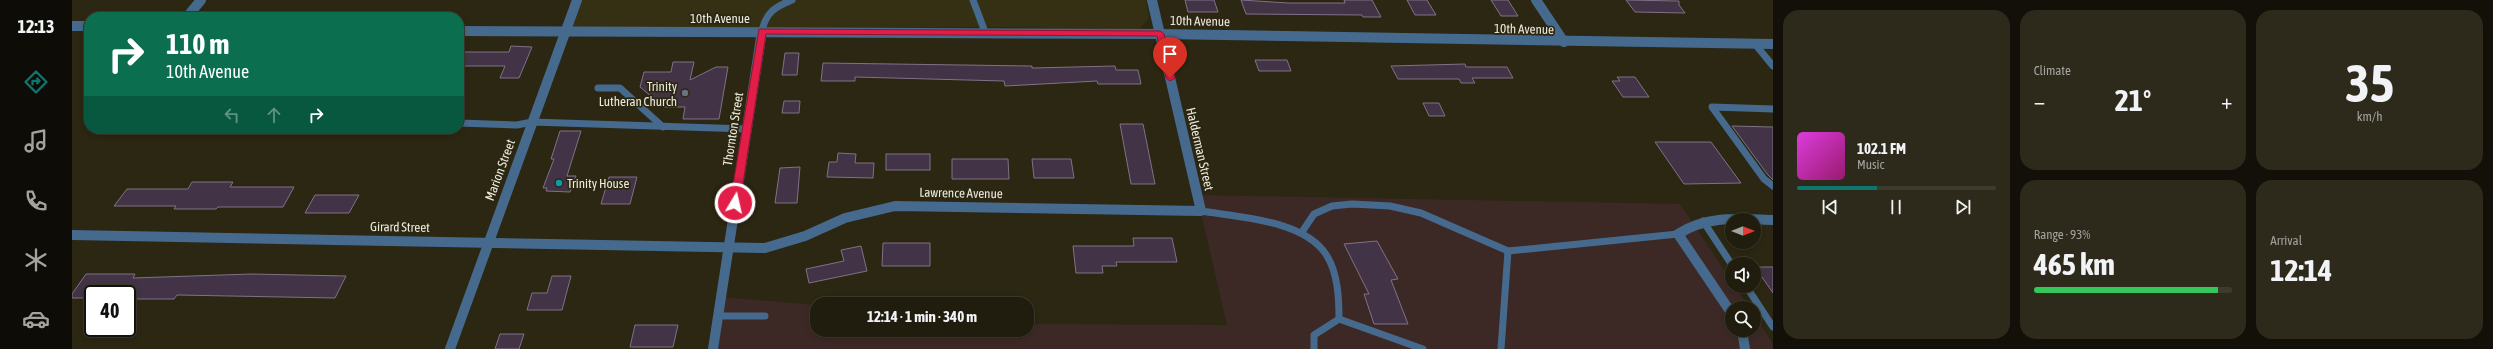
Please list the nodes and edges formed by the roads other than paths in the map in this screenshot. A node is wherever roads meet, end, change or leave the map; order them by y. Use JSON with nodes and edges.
{"nodes":[{"id":1,"x":201,"y":0,"type":"edge"},
{"id":2,"x":577,"y":0,"type":"edge"},
{"id":3,"x":792,"y":0,"type":"edge"},
{"id":4,"x":972,"y":0,"type":"edge"},
{"id":5,"x":1152,"y":0,"type":"edge"},
{"id":6,"x":1536,"y":0,"type":"edge"},
{"id":7,"x":191,"y":12,"type":"edge"},
{"id":8,"x":72,"y":26,"type":"edge"},
{"id":9,"x":84,"y":26,"type":"edge"},
{"id":10,"x":464,"y":31,"type":"edge"},
{"id":11,"x":762,"y":31,"type":"junction"},
{"id":12,"x":564,"y":32,"type":"junction"},
{"id":13,"x":985,"y":32,"type":"junction"},
{"id":14,"x":1160,"y":34,"type":"junction"},
{"id":15,"x":1564,"y":42,"type":"junction"},
{"id":16,"x":1755,"y":44,"type":"junction"},
{"id":17,"x":1773,"y":44,"type":"edge"},
{"id":18,"x":1773,"y":66,"type":"edge"},
{"id":19,"x":598,"y":88,"type":"dead end"},
{"id":20,"x":1773,"y":109,"type":"edge"},
{"id":21,"x":532,"y":122,"type":"junction"},
{"id":22,"x":464,"y":123,"type":"edge"},
{"id":23,"x":663,"y":127,"type":"junction"},
{"id":24,"x":747,"y":130,"type":"junction"},
{"id":25,"x":1773,"y":186,"type":"edge"},
{"id":26,"x":1201,"y":211,"type":"junction"},
{"id":27,"x":1773,"y":220,"type":"edge"},
{"id":28,"x":1703,"y":221,"type":"junction"},
{"id":29,"x":1302,"y":232,"type":"junction"},
{"id":30,"x":1678,"y":234,"type":"junction"},
{"id":31,"x":72,"y":235,"type":"edge"},
{"id":32,"x":487,"y":243,"type":"junction"},
{"id":33,"x":728,"y":248,"type":"junction"},
{"id":34,"x":1508,"y":251,"type":"junction"},
{"id":35,"x":1727,"y":257,"type":"edge"},
{"id":36,"x":1750,"y":293,"type":"edge"},
{"id":37,"x":1725,"y":304,"type":"edge"},
{"id":38,"x":718,"y":316,"type":"junction"},
{"id":39,"x":765,"y":316,"type":"dead end"},
{"id":40,"x":1339,"y":320,"type":"junction"},
{"id":41,"x":1773,"y":328,"type":"edge"},
{"id":42,"x":1743,"y":337,"type":"edge"},
{"id":43,"x":450,"y":349,"type":"edge"},
{"id":44,"x":712,"y":349,"type":"edge"},
{"id":45,"x":1314,"y":349,"type":"edge"},
{"id":46,"x":1423,"y":349,"type":"edge"},
{"id":47,"x":1501,"y":349,"type":"edge"},
{"id":48,"x":1746,"y":349,"type":"edge"}],
"edges":[{"from":1,"to":7,"type":"street"},
{"from":2,"to":12,"type":"street","name":"Marion Street"},
{"from":3,"to":11,"type":"lane"},
{"from":4,"to":13,"type":"lane"},
{"from":5,"to":14,"type":"street","name":"Halderman Street"},
{"from":6,"to":15,"type":"street"},
{"from":8,"to":9,"type":"street"},
{"from":10,"to":12,"type":"street","name":"10th Avenue"},
{"from":11,"to":12,"type":"street","name":"10th Avenue"},
{"from":11,"to":13,"type":"street","name":"10th Avenue"},
{"from":11,"to":24,"type":"street","name":"Thornton Street"},
{"from":12,"to":21,"type":"street","name":"Marion Street"},
{"from":13,"to":14,"type":"street","name":"10th Avenue"},
{"from":14,"to":15,"type":"street","name":"10th Avenue"},
{"from":14,"to":26,"type":"street","name":"Halderman Street"},
{"from":15,"to":16,"type":"street","name":"10th Avenue"},
{"from":16,"to":17,"type":"street","name":"10th Avenue"},
{"from":16,"to":18,"type":"lane"},
{"from":19,"to":23,"type":"lane"},
{"from":20,"to":25,"type":"lane"},
{"from":21,"to":22,"type":"lane"},
{"from":21,"to":23,"type":"lane"},
{"from":21,"to":32,"type":"street","name":"Marion Street"},
{"from":23,"to":24,"type":"lane"},
{"from":24,"to":33,"type":"street","name":"Thornton Street"},
{"from":26,"to":29,"type":"lane"},
{"from":26,"to":33,"type":"street","name":"Lawrence Avenue"},
{"from":27,"to":28,"type":"street"},
{"from":28,"to":30,"type":"street"},
{"from":28,"to":35,"type":"lane"},
{"from":29,"to":34,"type":"lane"},
{"from":29,"to":40,"type":"lane"},
{"from":30,"to":34,"type":"lane"},
{"from":30,"to":37,"type":"street"},
{"from":31,"to":32,"type":"street","name":"Girard Street"},
{"from":32,"to":33,"type":"street","name":"Girard Street"},
{"from":32,"to":43,"type":"street","name":"Marion Street"},
{"from":33,"to":38,"type":"street","name":"Thornton Street"},
{"from":34,"to":47,"type":"lane"},
{"from":36,"to":41,"type":"lane"},
{"from":38,"to":39,"type":"lane"},
{"from":38,"to":44,"type":"street","name":"Thornton Street"},
{"from":40,"to":45,"type":"lane"},
{"from":40,"to":46,"type":"lane"},
{"from":42,"to":48,"type":"street"}]}
